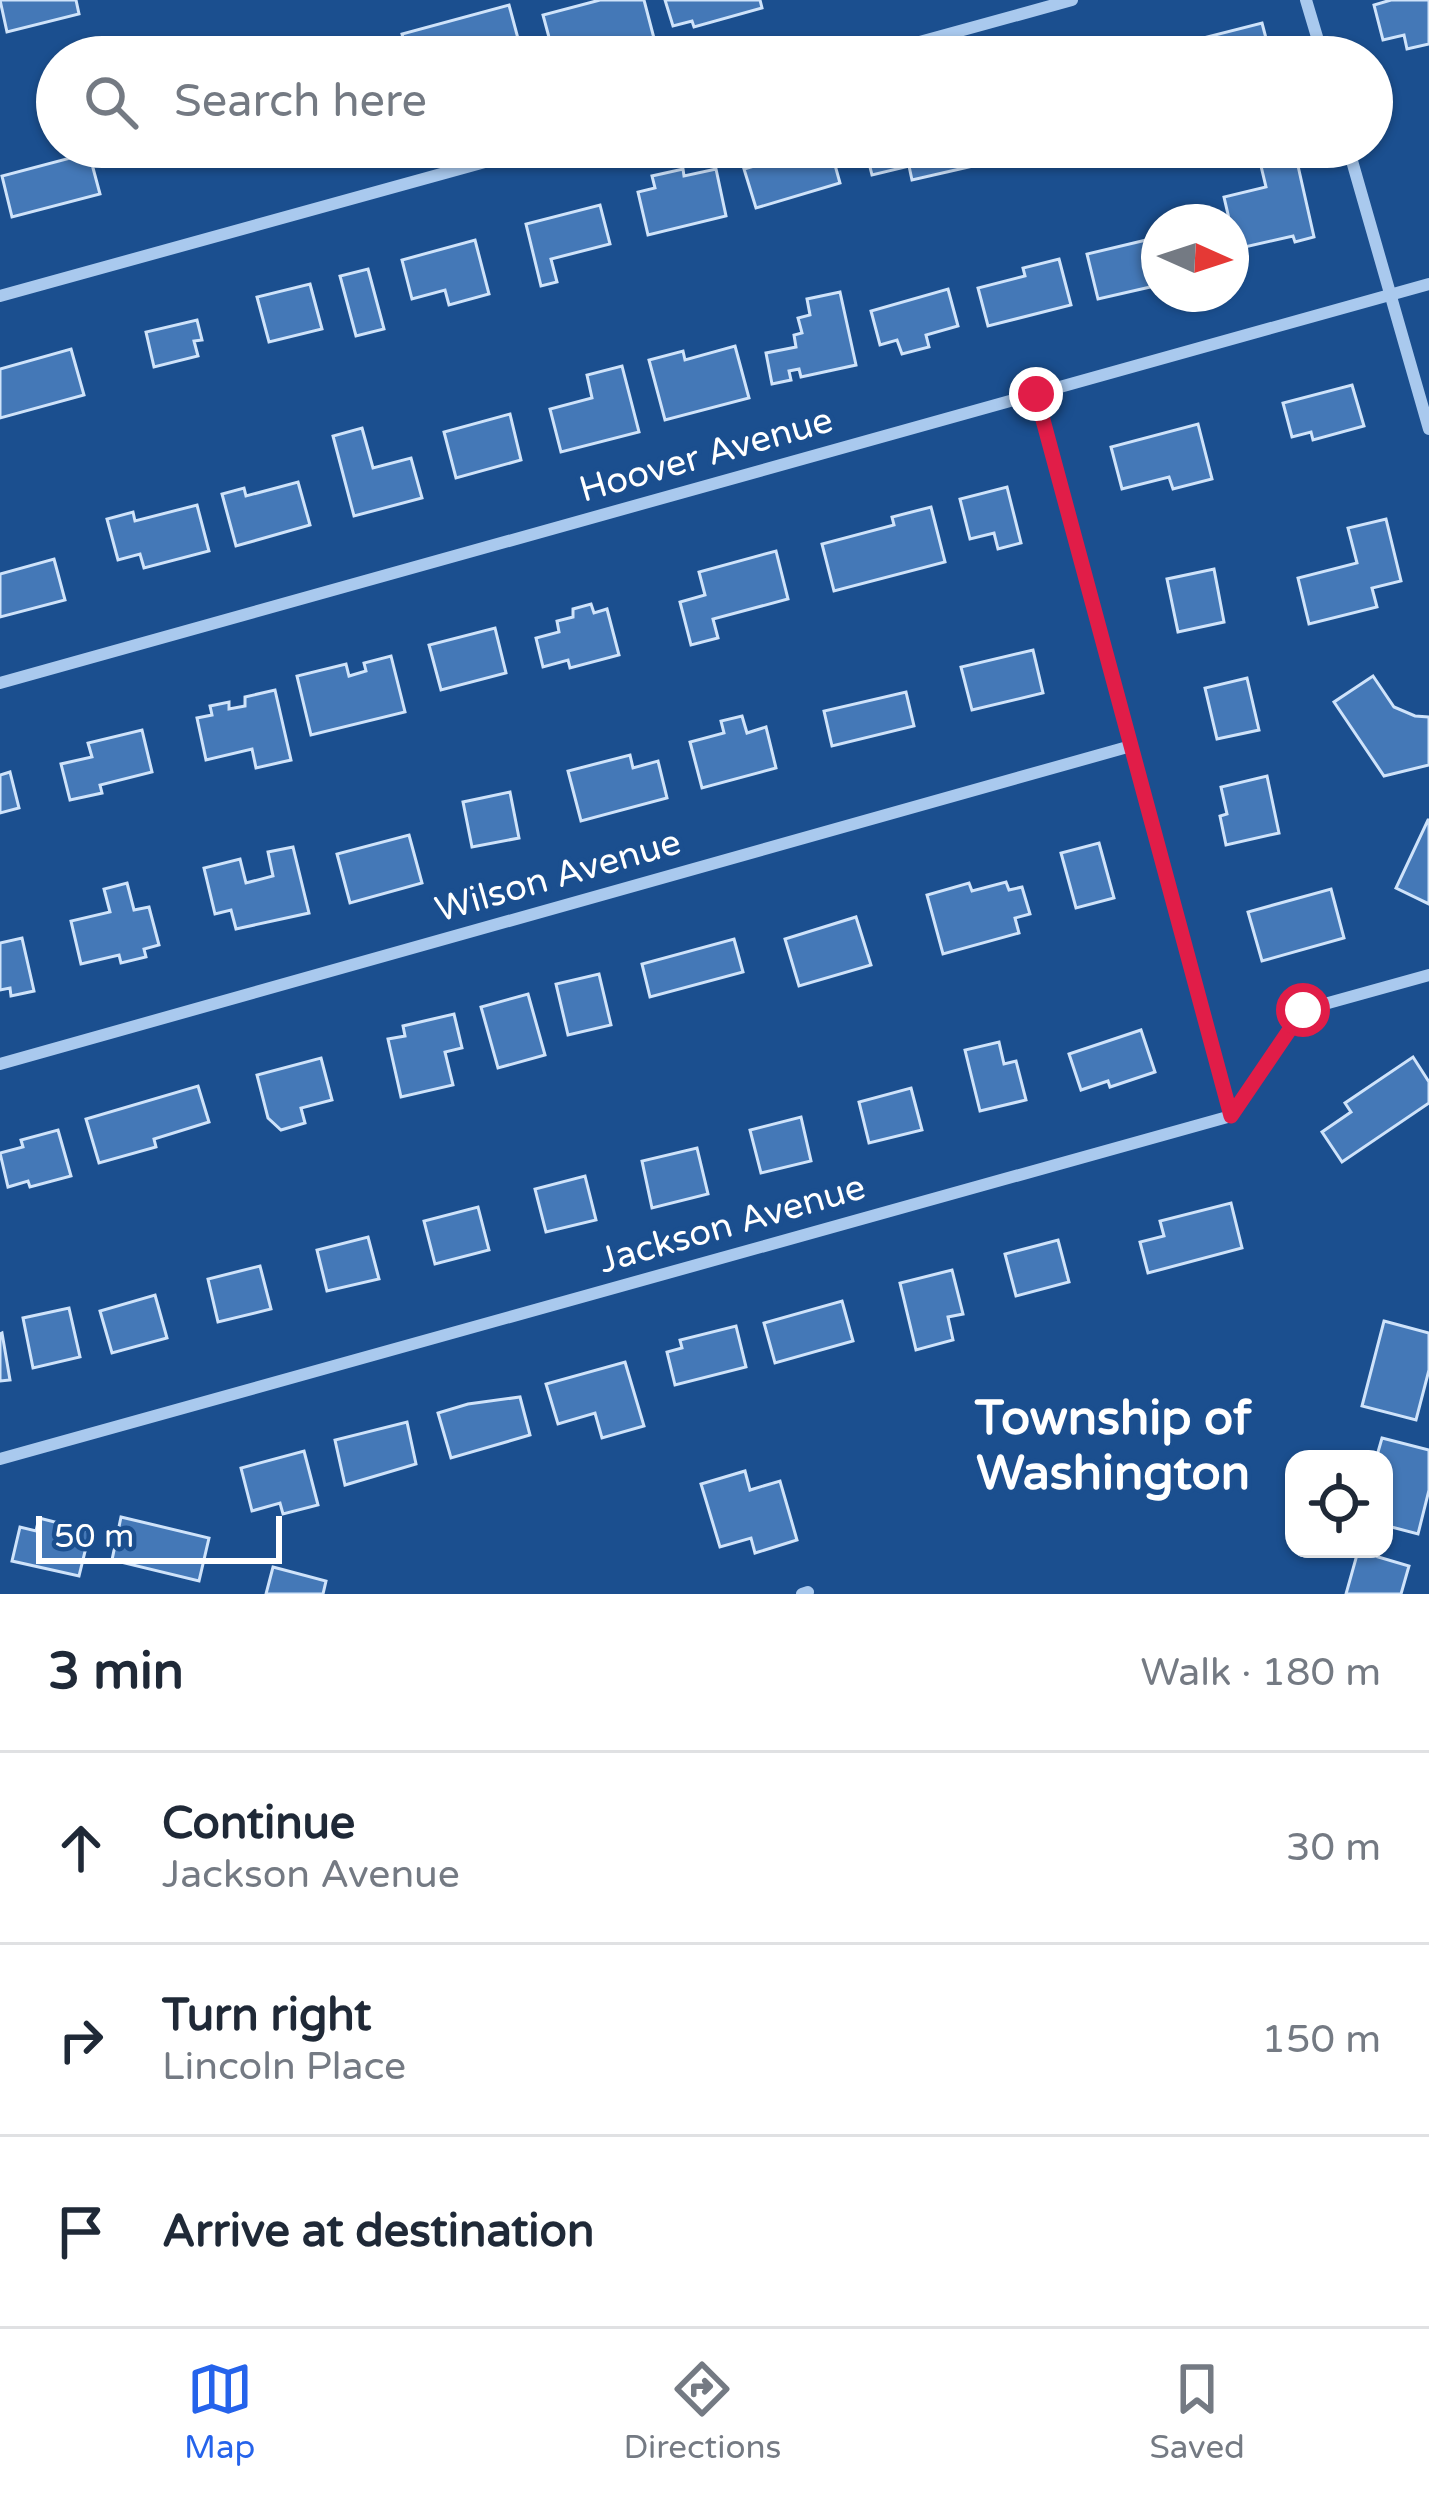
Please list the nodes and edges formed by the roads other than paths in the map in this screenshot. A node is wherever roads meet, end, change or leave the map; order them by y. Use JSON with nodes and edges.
{"nodes":[{"id":1,"x":1072,"y":0,"type":"edge"},
{"id":2,"x":1306,"y":0,"type":"edge"},
{"id":3,"x":941,"y":36,"type":"edge"},
{"id":4,"x":1316,"y":36,"type":"edge"},
{"id":5,"x":463,"y":168,"type":"edge"},
{"id":6,"x":1354,"y":168,"type":"edge"},
{"id":7,"x":1429,"y":284,"type":"edge"},
{"id":8,"x":1390,"y":295,"type":"junction"},
{"id":9,"x":0,"y":296,"type":"edge"},
{"id":10,"x":1036,"y":394,"type":"junction"},
{"id":11,"x":1429,"y":429,"type":"edge"},
{"id":12,"x":0,"y":683,"type":"edge"},
{"id":13,"x":1131,"y":746,"type":"junction"},
{"id":14,"x":1429,"y":975,"type":"edge"},
{"id":15,"x":0,"y":1064,"type":"edge"},
{"id":16,"x":1231,"y":1116,"type":"junction"},
{"id":17,"x":0,"y":1459,"type":"edge"}],
"edges":[{"from":1,"to":3,"type":"street"},
{"from":2,"to":4,"type":"street"},
{"from":5,"to":9,"type":"street"},
{"from":6,"to":8,"type":"street"},
{"from":7,"to":8,"type":"street","name":"Hoover Avenue"},
{"from":8,"to":10,"type":"street","name":"Hoover Avenue"},
{"from":8,"to":11,"type":"street"},
{"from":10,"to":12,"type":"street","name":"Hoover Avenue"},
{"from":10,"to":13,"type":"street"},
{"from":13,"to":15,"type":"street","name":"Wilson Avenue"},
{"from":13,"to":16,"type":"street"},
{"from":14,"to":16,"type":"street"},
{"from":16,"to":17,"type":"street","name":"Jackson Avenue"}]}
